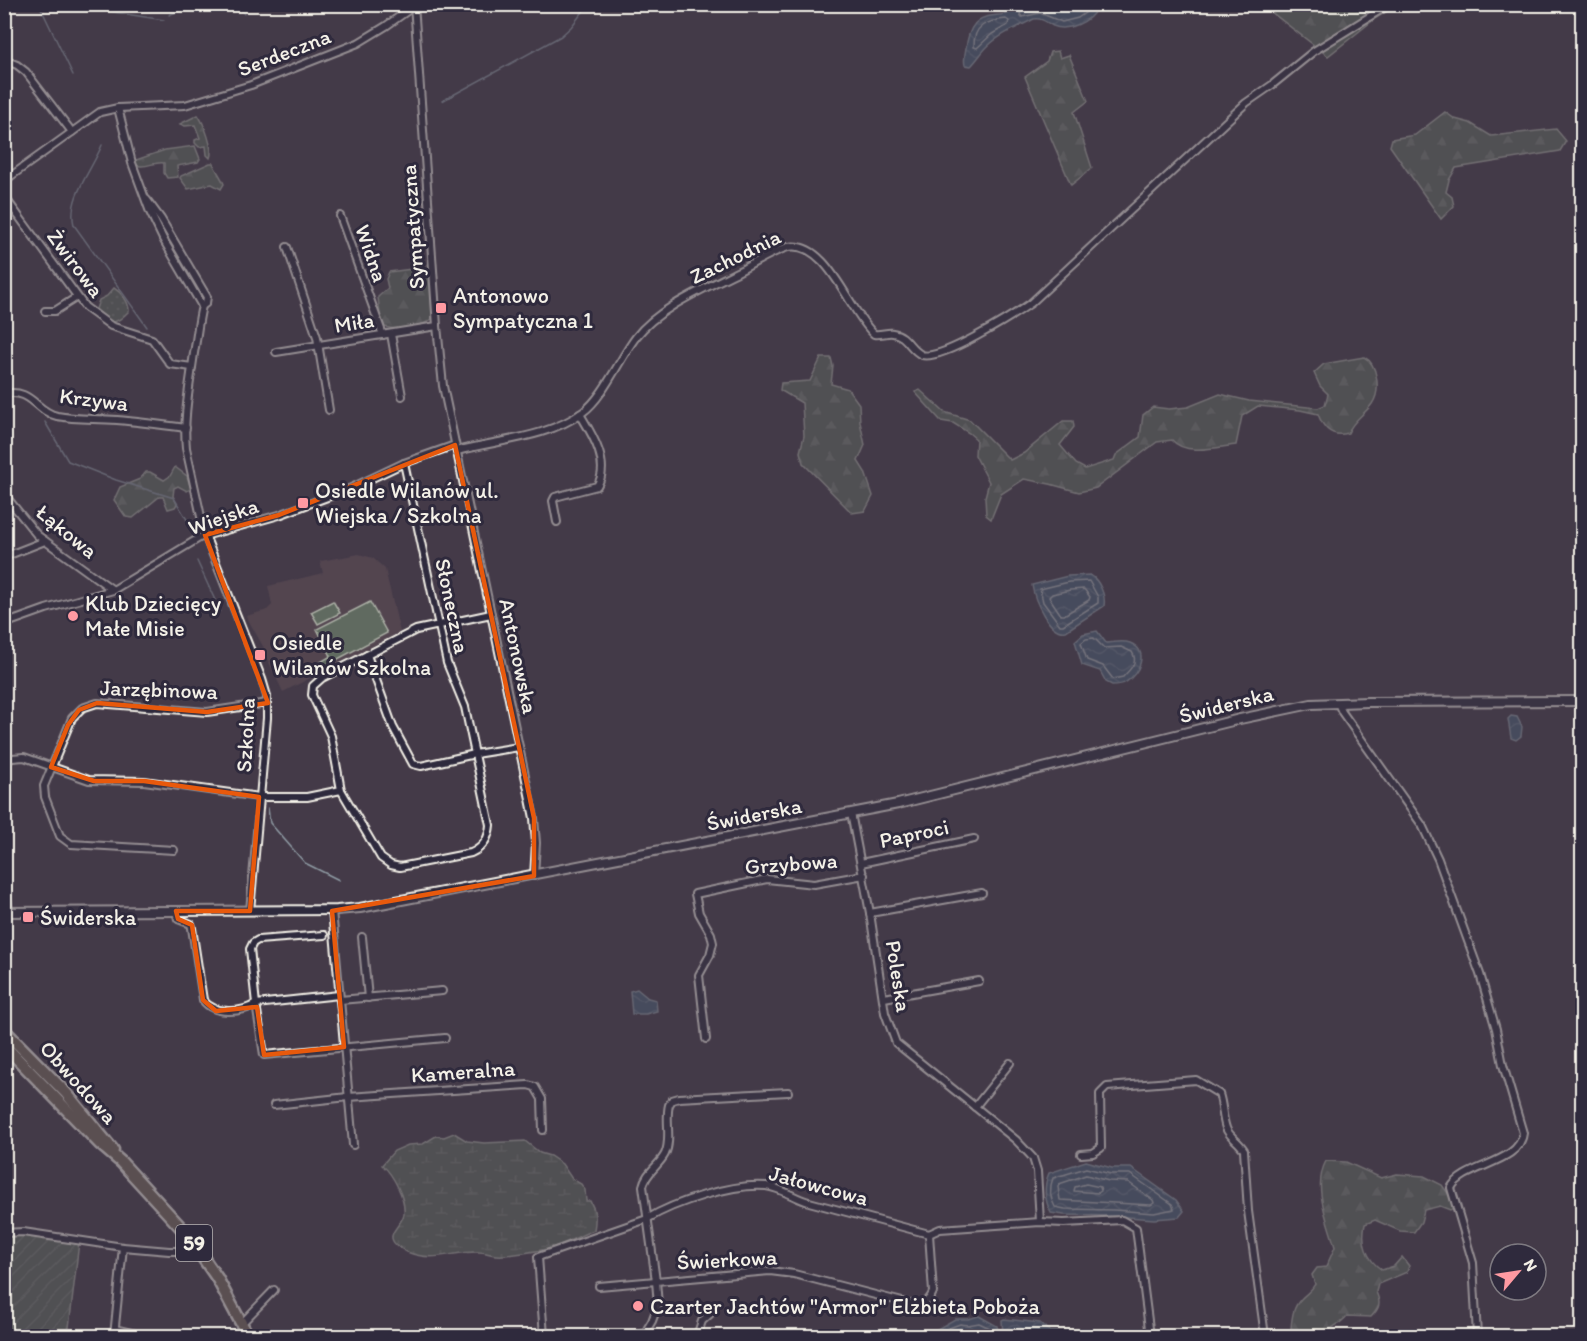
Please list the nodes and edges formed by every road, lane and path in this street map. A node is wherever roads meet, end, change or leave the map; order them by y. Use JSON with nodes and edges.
{"nodes":[{"id":1,"x":1390,"y":4,"type":"edge"},
{"id":2,"x":414,"y":5,"type":"edge"},
{"id":3,"x":4,"y":60,"type":"edge"},
{"id":4,"x":118,"y":108,"type":"junction"},
{"id":5,"x":72,"y":132,"type":"junction"},
{"id":6,"x":4,"y":181,"type":"edge"},
{"id":7,"x":4,"y":196,"type":"edge"},
{"id":8,"x":340,"y":216,"type":"dead end"},
{"id":9,"x":287,"y":247,"type":"dead end"},
{"id":10,"x":77,"y":297,"type":"junction"},
{"id":11,"x":45,"y":311,"type":"dead end"},
{"id":12,"x":437,"y":326,"type":"junction"},
{"id":13,"x":391,"y":334,"type":"junction"},
{"id":14,"x":383,"y":335,"type":"junction"},
{"id":15,"x":318,"y":346,"type":"junction"},
{"id":16,"x":276,"y":352,"type":"dead end"},
{"id":17,"x":192,"y":367,"type":"junction"},
{"id":18,"x":4,"y":394,"type":"edge"},
{"id":19,"x":402,"y":396,"type":"dead end"},
{"id":20,"x":329,"y":410,"type":"dead end"},
{"id":21,"x":580,"y":414,"type":"junction"},
{"id":22,"x":186,"y":428,"type":"junction"},
{"id":23,"x":456,"y":448,"type":"junction"},
{"id":24,"x":404,"y":463,"type":"junction"},
{"id":25,"x":4,"y":494,"type":"edge"},
{"id":26,"x":557,"y":522,"type":"dead end"},
{"id":27,"x":205,"y":536,"type":"junction"},
{"id":28,"x":45,"y":541,"type":"junction"},
{"id":29,"x":4,"y":557,"type":"edge"},
{"id":30,"x":113,"y":590,"type":"junction"},
{"id":31,"x":491,"y":614,"type":"junction"},
{"id":32,"x":4,"y":624,"type":"edge"},
{"id":33,"x":439,"y":624,"type":"junction"},
{"id":34,"x":366,"y":655,"type":"junction"},
{"id":35,"x":1582,"y":701,"type":"edge"},
{"id":36,"x":267,"y":703,"type":"junction"},
{"id":37,"x":1338,"y":703,"type":"junction"},
{"id":38,"x":519,"y":747,"type":"junction"},
{"id":39,"x":475,"y":754,"type":"junction"},
{"id":40,"x":4,"y":763,"type":"edge"},
{"id":41,"x":51,"y":767,"type":"junction"},
{"id":42,"x":341,"y":790,"type":"junction"},
{"id":43,"x":259,"y":797,"type":"junction"},
{"id":44,"x":851,"y":813,"type":"junction"},
{"id":45,"x":974,"y":839,"type":"dead end"},
{"id":46,"x":174,"y":850,"type":"dead end"},
{"id":47,"x":861,"y":863,"type":"junction"},
{"id":48,"x":864,"y":875,"type":"junction"},
{"id":49,"x":534,"y":876,"type":"junction"},
{"id":50,"x":4,"y":879,"type":"edge"},
{"id":51,"x":982,"y":893,"type":"dead end"},
{"id":52,"x":250,"y":910,"type":"junction"},
{"id":53,"x":332,"y":910,"type":"junction"},
{"id":54,"x":176,"y":911,"type":"junction"},
{"id":55,"x":7,"y":912,"type":"edge"},
{"id":56,"x":870,"y":913,"type":"junction"},
{"id":57,"x":324,"y":934,"type":"dead end"},
{"id":58,"x":362,"y":938,"type":"dead end"},
{"id":59,"x":979,"y":981,"type":"dead end"},
{"id":60,"x":442,"y":991,"type":"dead end"},
{"id":61,"x":339,"y":997,"type":"junction"},
{"id":62,"x":368,"y":998,"type":"junction"},
{"id":63,"x":884,"y":998,"type":"junction"},
{"id":64,"x":256,"y":1004,"type":"junction"},
{"id":65,"x":4,"y":1030,"type":"edge"},
{"id":66,"x":445,"y":1038,"type":"dead end"},
{"id":67,"x":706,"y":1039,"type":"dead end"},
{"id":68,"x":4,"y":1045,"type":"edge"},
{"id":69,"x":344,"y":1047,"type":"junction"},
{"id":70,"x":1010,"y":1063,"type":"dead end"},
{"id":71,"x":788,"y":1092,"type":"dead end"},
{"id":72,"x":348,"y":1097,"type":"junction"},
{"id":73,"x":274,"y":1105,"type":"dead end"},
{"id":74,"x":975,"y":1107,"type":"junction"},
{"id":75,"x":543,"y":1130,"type":"dead end"},
{"id":76,"x":353,"y":1145,"type":"dead end"},
{"id":77,"x":1081,"y":1154,"type":"dead end"},
{"id":78,"x":121,"y":1162,"type":"junction"},
{"id":79,"x":647,"y":1219,"type":"junction"},
{"id":80,"x":1040,"y":1222,"type":"junction"},
{"id":81,"x":4,"y":1233,"type":"edge"},
{"id":82,"x":929,"y":1234,"type":"junction"},
{"id":83,"x":193,"y":1242,"type":"junction"},
{"id":84,"x":123,"y":1247,"type":"junction"},
{"id":85,"x":657,"y":1281,"type":"junction"},
{"id":86,"x":599,"y":1286,"type":"dead end"},
{"id":87,"x":274,"y":1290,"type":"dead end"},
{"id":88,"x":710,"y":1314,"type":"dead end"},
{"id":89,"x":242,"y":1323,"type":"junction"},
{"id":90,"x":114,"y":1333,"type":"edge"},
{"id":91,"x":146,"y":1336,"type":"edge"},
{"id":92,"x":248,"y":1336,"type":"edge"},
{"id":93,"x":544,"y":1336,"type":"edge"},
{"id":94,"x":643,"y":1336,"type":"edge"},
{"id":95,"x":697,"y":1336,"type":"edge"},
{"id":96,"x":1150,"y":1336,"type":"edge"},
{"id":97,"x":1265,"y":1336,"type":"edge"},
{"id":98,"x":1477,"y":1336,"type":"edge"}],
"edges":[{"from":1,"to":21,"type":"street","name":"Zachodnia"},
{"from":2,"to":4,"type":"street","name":"Serdeczna"},
{"from":2,"to":12,"type":"street","name":"Sympatyczna"},
{"from":3,"to":5,"type":"street"},
{"from":4,"to":5,"type":"street","name":"Serdeczna"},
{"from":4,"to":17,"type":"street","name":"Szkolna"},
{"from":5,"to":6,"type":"street","name":"Serdeczna"},
{"from":7,"to":10,"type":"street","name":"Żwirowa"},
{"from":8,"to":14,"type":"street","name":"Widna"},
{"from":9,"to":15,"type":"street"},
{"from":10,"to":11,"type":"street"},
{"from":10,"to":17,"type":"street","name":"Żwirowa"},
{"from":12,"to":13,"type":"street","name":"Miła"},
{"from":12,"to":23,"type":"street","name":"Sympatyczna"},
{"from":13,"to":14,"type":"street","name":"Miła"},
{"from":13,"to":19,"type":"street"},
{"from":14,"to":15,"type":"street","name":"Miła"},
{"from":15,"to":16,"type":"street","name":"Miła"},
{"from":15,"to":20,"type":"street"},
{"from":17,"to":22,"type":"street","name":"Szkolna"},
{"from":18,"to":22,"type":"street","name":"Krzywa"},
{"from":21,"to":23,"type":"street","name":"Zachodnia"},
{"from":21,"to":26,"type":"street"},
{"from":22,"to":27,"type":"street","name":"Szkolna"},
{"from":23,"to":24,"type":"street","name":"Wiejska"},
{"from":23,"to":31,"type":"street","name":"Antonowska"},
{"from":24,"to":27,"type":"street","name":"Wiejska"},
{"from":24,"to":33,"type":"street","name":"Słoneczna"},
{"from":25,"to":28,"type":"street","name":"Łąkowa"},
{"from":27,"to":30,"type":"street","name":"Wiejska"},
{"from":27,"to":36,"type":"street","name":"Szkolna"},
{"from":28,"to":29,"type":"street"},
{"from":28,"to":30,"type":"street","name":"Łąkowa"},
{"from":30,"to":32,"type":"street","name":"Wiejska"},
{"from":31,"to":33,"type":"street"},
{"from":31,"to":38,"type":"street","name":"Antonowska"},
{"from":33,"to":34,"type":"street"},
{"from":33,"to":39,"type":"street","name":"Słoneczna"},
{"from":34,"to":39,"type":"street"},
{"from":34,"to":42,"type":"street","name":"Słoneczna"},
{"from":35,"to":37,"type":"street","name":"Świderska"},
{"from":36,"to":41,"type":"street","name":"Jarzębinowa"},
{"from":36,"to":43,"type":"street","name":"Szkolna"},
{"from":37,"to":44,"type":"street","name":"Świderska"},
{"from":37,"to":98,"type":"street"},
{"from":38,"to":39,"type":"street"},
{"from":38,"to":49,"type":"street","name":"Antonowska"},
{"from":39,"to":42,"type":"street","name":"Słoneczna"},
{"from":40,"to":41,"type":"street"},
{"from":41,"to":43,"type":"street"},
{"from":41,"to":46,"type":"street","name":"Jarzębinowa"},
{"from":42,"to":43,"type":"street"},
{"from":43,"to":52,"type":"street","name":"Szkolna"},
{"from":44,"to":47,"type":"street","name":"Poleska"},
{"from":44,"to":49,"type":"street","name":"Świderska"},
{"from":45,"to":47,"type":"street","name":"Paproci"},
{"from":47,"to":48,"type":"street","name":"Poleska"},
{"from":48,"to":56,"type":"street","name":"Poleska"},
{"from":48,"to":67,"type":"street","name":"Grzybowa"},
{"from":49,"to":53,"type":"street","name":"Świderska"},
{"from":50,"to":55,"type":"street"},
{"from":51,"to":56,"type":"street"},
{"from":52,"to":53,"type":"street","name":"Świderska"},
{"from":52,"to":54,"type":"street","name":"Świderska"},
{"from":53,"to":61,"type":"street"},
{"from":54,"to":55,"type":"street","name":"Świderska"},
{"from":54,"to":64,"type":"street"},
{"from":56,"to":63,"type":"street","name":"Poleska"},
{"from":57,"to":64,"type":"street"},
{"from":58,"to":62,"type":"street"},
{"from":59,"to":63,"type":"street"},
{"from":60,"to":62,"type":"street"},
{"from":61,"to":62,"type":"street"},
{"from":61,"to":64,"type":"street"},
{"from":61,"to":69,"type":"street"},
{"from":63,"to":74,"type":"street","name":"Poleska"},
{"from":64,"to":69,"type":"street"},
{"from":65,"to":78,"type":"main road","name":"Obwodowa","number":"59"},
{"from":66,"to":69,"type":"street"},
{"from":68,"to":78,"type":"main road","name":"Obwodowa","number":"59"},
{"from":69,"to":72,"type":"street"},
{"from":70,"to":74,"type":"street"},
{"from":71,"to":79,"type":"street"},
{"from":72,"to":73,"type":"street","name":"Kameralna"},
{"from":72,"to":75,"type":"street","name":"Kameralna"},
{"from":72,"to":76,"type":"street"},
{"from":74,"to":80,"type":"street","name":"Poleska"},
{"from":77,"to":97,"type":"street"},
{"from":78,"to":83,"type":"main road","name":"Obwodowa","number":"59"},
{"from":79,"to":82,"type":"street","name":"Jałowcowa"},
{"from":79,"to":85,"type":"street"},
{"from":79,"to":93,"type":"street","name":"Jałowcowa"},
{"from":80,"to":82,"type":"street","name":"Jałowcowa"},
{"from":80,"to":96,"type":"street","name":"Jałowcowa"},
{"from":81,"to":84,"type":"street"},
{"from":82,"to":85,"type":"street","name":"Świerkowa"},
{"from":83,"to":84,"type":"street"},
{"from":83,"to":89,"type":"main road","name":"Obwodowa","number":"59"},
{"from":84,"to":90,"type":"street"},
{"from":85,"to":86,"type":"street","name":"Świerkowa"},
{"from":85,"to":94,"type":"street"},
{"from":87,"to":89,"type":"street"},
{"from":88,"to":95,"type":"street"},
{"from":89,"to":92,"type":"main road","name":"Obwodowa","number":"59"},
{"from":90,"to":91,"type":"street"}]}
